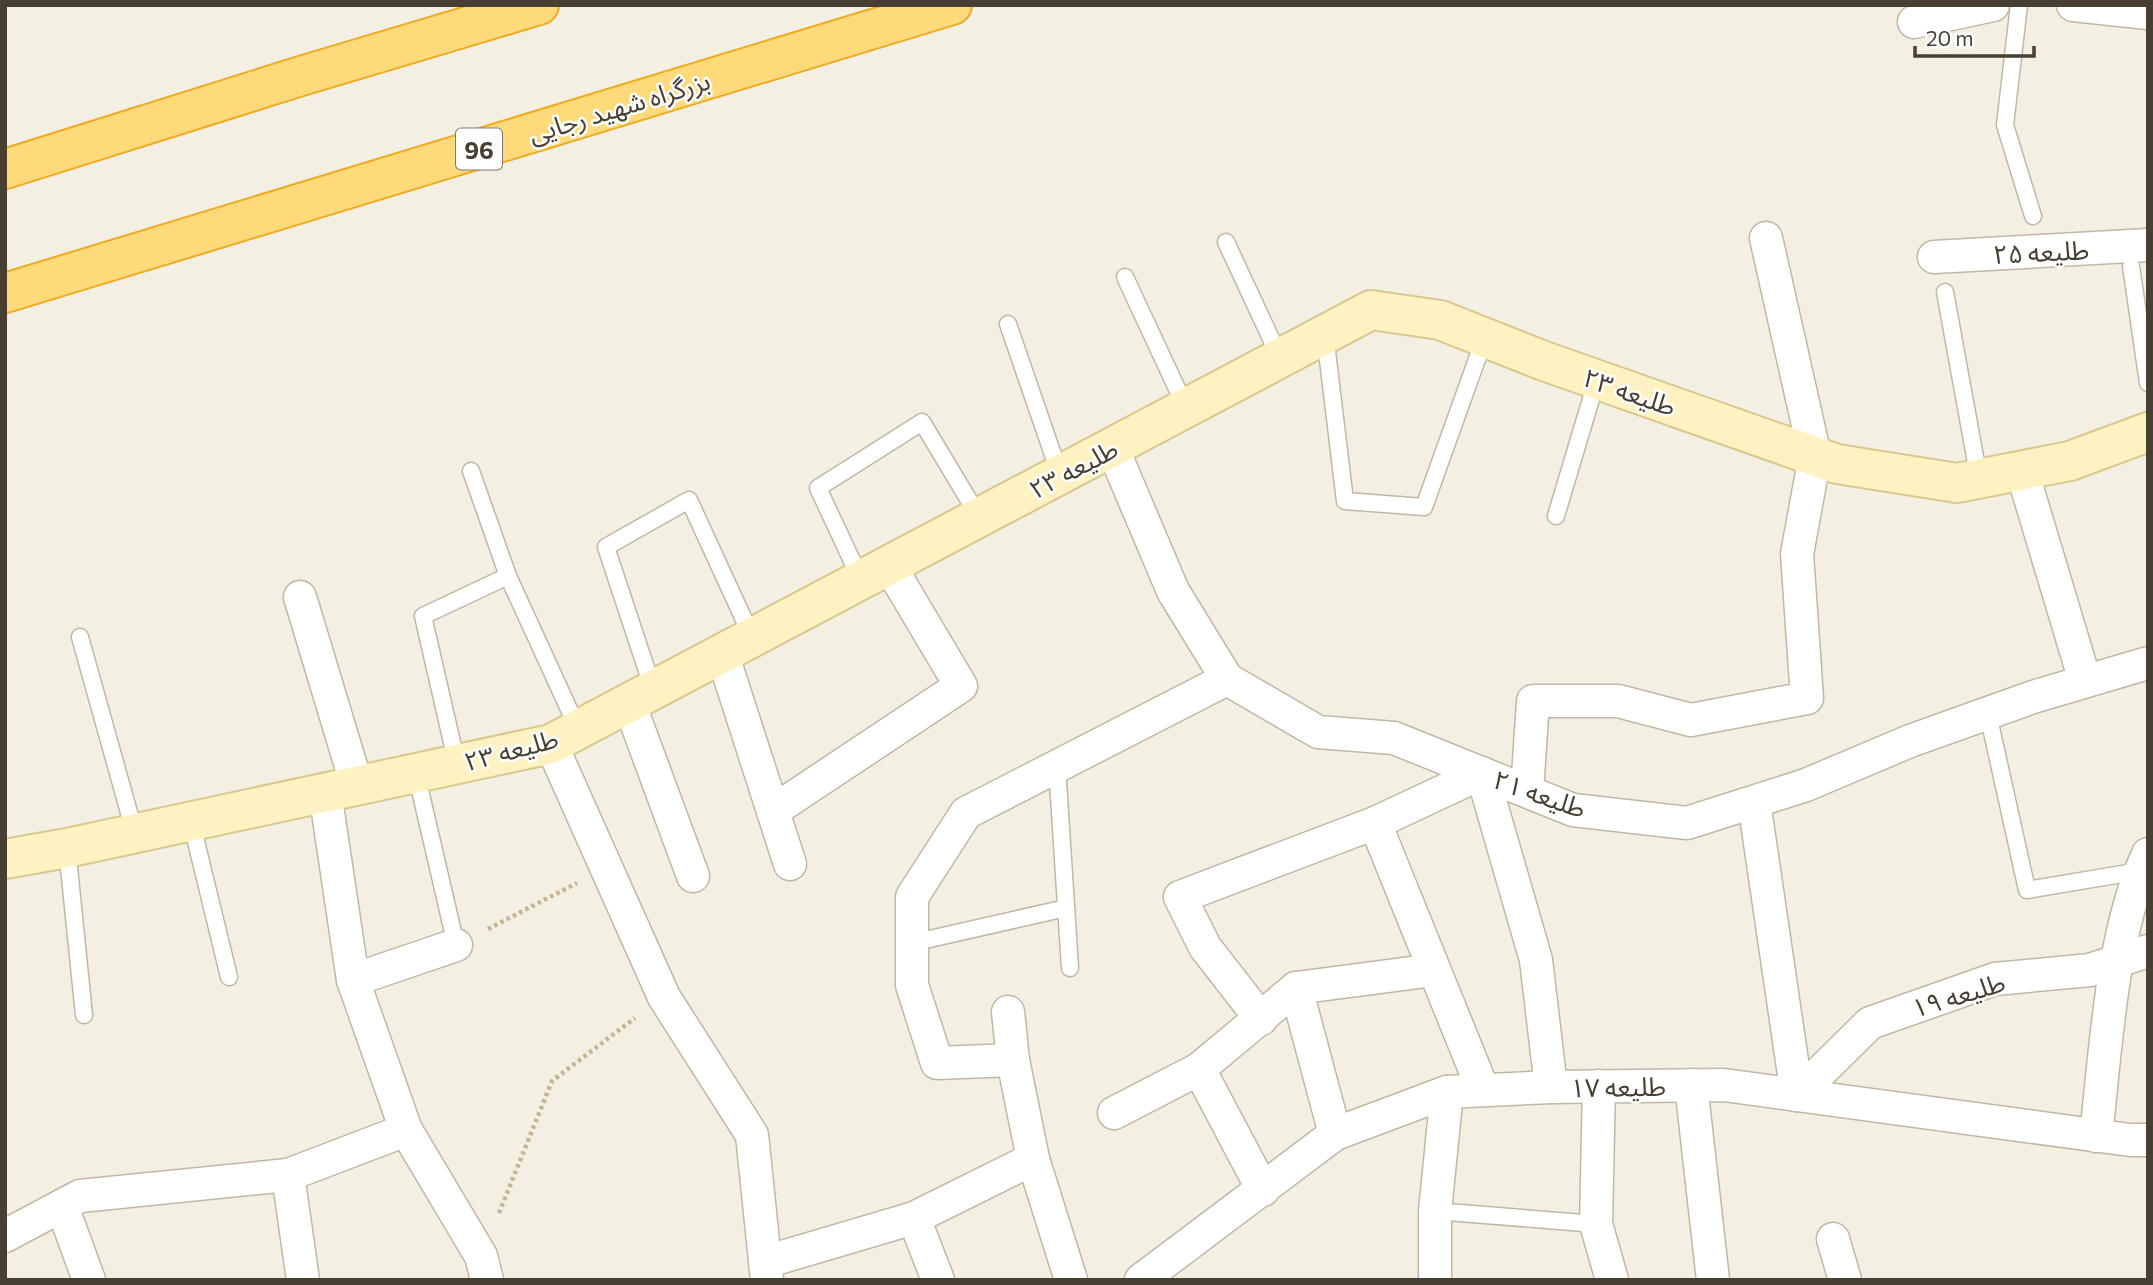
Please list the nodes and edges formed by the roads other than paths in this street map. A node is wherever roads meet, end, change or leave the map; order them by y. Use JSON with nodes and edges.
{"nodes":[{"id":1,"x":539,"y":5,"type":"edge"},
{"id":2,"x":952,"y":5,"type":"edge"},
{"id":3,"x":1993,"y":5,"type":"edge"},
{"id":4,"x":2019,"y":5,"type":"edge"},
{"id":5,"x":2073,"y":5,"type":"edge"},
{"id":6,"x":2148,"y":13,"type":"edge"},
{"id":7,"x":1914,"y":22,"type":"dead end"},
{"id":8,"x":5,"y":169,"type":"edge"},
{"id":9,"x":2033,"y":216,"type":"dead end"},
{"id":10,"x":1766,"y":238,"type":"dead end"},
{"id":11,"x":1226,"y":242,"type":"dead end"},
{"id":12,"x":2139,"y":256,"type":"edge"},
{"id":13,"x":1934,"y":257,"type":"dead end"},
{"id":14,"x":1125,"y":277,"type":"dead end"},
{"id":15,"x":1945,"y":292,"type":"dead end"},
{"id":16,"x":5,"y":293,"type":"edge"},
{"id":17,"x":1009,"y":324,"type":"dead end"},
{"id":18,"x":1325,"y":335,"type":"junction"},
{"id":19,"x":1485,"y":337,"type":"junction"},
{"id":20,"x":1280,"y":358,"type":"junction"},
{"id":21,"x":1597,"y":379,"type":"junction"},
{"id":22,"x":2148,"y":383,"type":"edge"},
{"id":23,"x":1186,"y":408,"type":"junction"},
{"id":24,"x":2148,"y":432,"type":"edge"},
{"id":25,"x":1112,"y":447,"type":"junction"},
{"id":26,"x":1815,"y":456,"type":"junction"},
{"id":27,"x":471,"y":471,"type":"dead end"},
{"id":28,"x":2022,"y":471,"type":"junction"},
{"id":29,"x":1059,"y":475,"type":"junction"},
{"id":30,"x":1979,"y":478,"type":"junction"},
{"id":31,"x":1556,"y":516,"type":"dead end"},
{"id":32,"x":979,"y":517,"type":"junction"},
{"id":33,"x":875,"y":572,"type":"junction"},
{"id":34,"x":508,"y":576,"type":"junction"},
{"id":35,"x":300,"y":597,"type":"dead end"},
{"id":36,"x":80,"y":637,"type":"dead end"},
{"id":37,"x":737,"y":645,"type":"junction"},
{"id":38,"x":2148,"y":663,"type":"edge"},
{"id":39,"x":1227,"y":679,"type":"junction"},
{"id":40,"x":2085,"y":681,"type":"junction"},
{"id":41,"x":641,"y":696,"type":"junction"},
{"id":42,"x":1988,"y":713,"type":"junction"},
{"id":43,"x":565,"y":736,"type":"junction"},
{"id":44,"x":457,"y":764,"type":"junction"},
{"id":45,"x":1057,"y":766,"type":"junction"},
{"id":46,"x":416,"y":773,"type":"junction"},
{"id":47,"x":1482,"y":773,"type":"junction"},
{"id":48,"x":341,"y":789,"type":"junction"},
{"id":49,"x":1527,"y":791,"type":"junction"},
{"id":50,"x":1754,"y":802,"type":"junction"},
{"id":51,"x":773,"y":811,"type":"junction"},
{"id":52,"x":191,"y":821,"type":"junction"},
{"id":53,"x":1375,"y":822,"type":"junction"},
{"id":54,"x":135,"y":834,"type":"junction"},
{"id":55,"x":67,"y":848,"type":"junction"},
{"id":56,"x":5,"y":859,"type":"edge"},
{"id":57,"x":2144,"y":863,"type":"edge"},
{"id":58,"x":790,"y":864,"type":"dead end"},
{"id":59,"x":693,"y":876,"type":"dead end"},
{"id":60,"x":1066,"y":908,"type":"junction"},
{"id":61,"x":912,"y":943,"type":"junction"},
{"id":62,"x":456,"y":945,"type":"joint"},
{"id":63,"x":2148,"y":951,"type":"edge"},
{"id":64,"x":2117,"y":961,"type":"junction"},
{"id":65,"x":1070,"y":968,"type":"dead end"},
{"id":66,"x":1434,"y":970,"type":"junction"},
{"id":67,"x":229,"y":978,"type":"dead end"},
{"id":68,"x":353,"y":980,"type":"junction"},
{"id":69,"x":1296,"y":988,"type":"junction"},
{"id":70,"x":1009,"y":1012,"type":"dead end"},
{"id":71,"x":84,"y":1015,"type":"dead end"},
{"id":72,"x":1261,"y":1019,"type":"junction"},
{"id":73,"x":1013,"y":1060,"type":"junction"},
{"id":74,"x":1199,"y":1069,"type":"junction"},
{"id":75,"x":1691,"y":1084,"type":"junction"},
{"id":76,"x":1599,"y":1086,"type":"junction"},
{"id":77,"x":1551,"y":1087,"type":"junction"},
{"id":78,"x":1483,"y":1090,"type":"junction"},
{"id":79,"x":1447,"y":1092,"type":"junction"},
{"id":80,"x":1797,"y":1095,"type":"junction"},
{"id":81,"x":1114,"y":1113,"type":"dead end"},
{"id":82,"x":406,"y":1130,"type":"junction"},
{"id":83,"x":1335,"y":1134,"type":"junction"},
{"id":84,"x":2096,"y":1136,"type":"junction"},
{"id":85,"x":2148,"y":1140,"type":"edge"},
{"id":86,"x":1033,"y":1159,"type":"junction"},
{"id":87,"x":288,"y":1175,"type":"junction"},
{"id":88,"x":1263,"y":1189,"type":"junction"},
{"id":89,"x":62,"y":1206,"type":"junction"},
{"id":90,"x":1435,"y":1211,"type":"junction"},
{"id":91,"x":914,"y":1219,"type":"junction"},
{"id":92,"x":1595,"y":1224,"type":"junction"},
{"id":93,"x":5,"y":1236,"type":"edge"},
{"id":94,"x":1833,"y":1239,"type":"dead end"},
{"id":95,"x":484,"y":1268,"type":"edge"},
{"id":96,"x":766,"y":1271,"type":"edge"},
{"id":97,"x":89,"y":1280,"type":"edge"},
{"id":98,"x":303,"y":1280,"type":"edge"},
{"id":99,"x":938,"y":1280,"type":"edge"},
{"id":100,"x":1071,"y":1280,"type":"edge"},
{"id":101,"x":1142,"y":1280,"type":"edge"},
{"id":102,"x":1435,"y":1280,"type":"edge"},
{"id":103,"x":1612,"y":1280,"type":"edge"},
{"id":104,"x":1713,"y":1280,"type":"edge"},
{"id":105,"x":1845,"y":1280,"type":"edge"}],
"edges":[{"from":1,"to":8,"type":"highway"},
{"from":2,"to":16,"type":"highway","name":"بزرگراه شهید رجایی","number":"96"},
{"from":3,"to":7,"type":"street"},
{"from":4,"to":9,"type":"lane"},
{"from":5,"to":6,"type":"street"},
{"from":10,"to":26,"type":"street"},
{"from":11,"to":20,"type":"lane"},
{"from":12,"to":13,"type":"street","name":"طلیعه ۲۵"},
{"from":12,"to":22,"type":"lane"},
{"from":14,"to":23,"type":"lane"},
{"from":15,"to":30,"type":"lane"},
{"from":17,"to":29,"type":"lane"},
{"from":18,"to":19,"type":"main road","name":"طلیعه ۲۳"},
{"from":18,"to":19,"type":"lane"},
{"from":18,"to":20,"type":"main road","name":"طلیعه ۲۳"},
{"from":19,"to":21,"type":"main road","name":"طلیعه ۲۳"},
{"from":20,"to":23,"type":"main road","name":"طلیعه ۲۳"},
{"from":21,"to":26,"type":"main road","name":"طلیعه ۲۳"},
{"from":21,"to":31,"type":"lane"},
{"from":23,"to":25,"type":"main road","name":"طلیعه ۲۳"},
{"from":24,"to":28,"type":"main road","name":"طلیعه ۲۳"},
{"from":25,"to":29,"type":"main road","name":"طلیعه ۲۳"},
{"from":25,"to":39,"type":"street","name":"طلیعه ۲۱"},
{"from":26,"to":30,"type":"main road","name":"طلیعه ۲۳"},
{"from":26,"to":49,"type":"street"},
{"from":27,"to":34,"type":"lane"},
{"from":28,"to":30,"type":"main road","name":"طلیعه ۲۳"},
{"from":28,"to":40,"type":"street"},
{"from":29,"to":32,"type":"main road","name":"طلیعه ۲۳"},
{"from":32,"to":33,"type":"main road","name":"طلیعه ۲۳"},
{"from":32,"to":33,"type":"lane"},
{"from":33,"to":37,"type":"main road","name":"طلیعه ۲۳"},
{"from":33,"to":51,"type":"street"},
{"from":34,"to":43,"type":"lane"},
{"from":34,"to":44,"type":"lane"},
{"from":35,"to":48,"type":"street"},
{"from":36,"to":54,"type":"lane"},
{"from":37,"to":41,"type":"main road","name":"طلیعه ۲۳"},
{"from":37,"to":41,"type":"lane"},
{"from":37,"to":51,"type":"street"},
{"from":38,"to":40,"type":"street","name":"طلیعه ۲۱"},
{"from":39,"to":45,"type":"street"},
{"from":39,"to":47,"type":"street","name":"طلیعه ۲۱"},
{"from":40,"to":42,"type":"street","name":"طلیعه ۲۱"},
{"from":41,"to":43,"type":"main road","name":"طلیعه ۲۳"},
{"from":41,"to":59,"type":"street"},
{"from":42,"to":50,"type":"street","name":"طلیعه ۲۱"},
{"from":42,"to":57,"type":"lane"},
{"from":43,"to":44,"type":"main road","name":"طلیعه ۲۳"},
{"from":43,"to":96,"type":"street"},
{"from":44,"to":46,"type":"main road","name":"طلیعه ۲۳"},
{"from":45,"to":60,"type":"lane"},
{"from":45,"to":61,"type":"street"},
{"from":46,"to":48,"type":"main road","name":"طلیعه ۲۳"},
{"from":46,"to":62,"type":"lane"},
{"from":47,"to":49,"type":"street","name":"طلیعه ۲۱"},
{"from":47,"to":53,"type":"street"},
{"from":47,"to":77,"type":"street"},
{"from":48,"to":52,"type":"main road","name":"طلیعه ۲۳"},
{"from":48,"to":68,"type":"street"},
{"from":49,"to":50,"type":"street","name":"طلیعه ۲۱"},
{"from":50,"to":80,"type":"street"},
{"from":51,"to":58,"type":"street"},
{"from":52,"to":54,"type":"main road","name":"طلیعه ۲۳"},
{"from":52,"to":67,"type":"lane"},
{"from":53,"to":66,"type":"street"},
{"from":53,"to":72,"type":"street"},
{"from":54,"to":55,"type":"main road","name":"طلیعه ۲۳"},
{"from":55,"to":56,"type":"main road","name":"طلیعه ۲۳"},
{"from":55,"to":71,"type":"lane"},
{"from":57,"to":64,"type":"street"},
{"from":60,"to":61,"type":"lane"},
{"from":60,"to":65,"type":"lane"},
{"from":61,"to":73,"type":"street"},
{"from":62,"to":68,"type":"street"},
{"from":63,"to":64,"type":"street","name":"طلیعه ۱۹"},
{"from":64,"to":80,"type":"street","name":"طلیعه ۱۹"},
{"from":64,"to":84,"type":"street"},
{"from":66,"to":69,"type":"street"},
{"from":66,"to":78,"type":"street"},
{"from":68,"to":82,"type":"street"},
{"from":69,"to":72,"type":"street"},
{"from":69,"to":83,"type":"street"},
{"from":70,"to":73,"type":"street"},
{"from":72,"to":74,"type":"street"},
{"from":73,"to":86,"type":"street"},
{"from":74,"to":81,"type":"street"},
{"from":74,"to":88,"type":"street"},
{"from":75,"to":76,"type":"street","name":"طلیعه ۱۷"},
{"from":75,"to":80,"type":"street","name":"طلیعه ۱۷"},
{"from":75,"to":104,"type":"street"},
{"from":76,"to":77,"type":"street","name":"طلیعه ۱۷"},
{"from":76,"to":92,"type":"street"},
{"from":77,"to":78,"type":"street","name":"طلیعه ۱۷"},
{"from":78,"to":79,"type":"street","name":"طلیعه ۱۷"},
{"from":79,"to":83,"type":"street","name":"طلیعه ۱۷"},
{"from":79,"to":90,"type":"street"},
{"from":80,"to":84,"type":"street","name":"طلیعه ۱۷"},
{"from":82,"to":87,"type":"street"},
{"from":82,"to":95,"type":"street"},
{"from":83,"to":88,"type":"street","name":"طلیعه ۱۷"},
{"from":84,"to":85,"type":"street","name":"طلیعه ۱۷"},
{"from":86,"to":91,"type":"street"},
{"from":86,"to":100,"type":"street"},
{"from":87,"to":89,"type":"street"},
{"from":87,"to":98,"type":"street"},
{"from":88,"to":101,"type":"street","name":"طلیعه ۱۷"},
{"from":89,"to":93,"type":"street"},
{"from":89,"to":97,"type":"street"},
{"from":90,"to":92,"type":"lane"},
{"from":90,"to":102,"type":"street"},
{"from":91,"to":96,"type":"street"},
{"from":91,"to":99,"type":"street"},
{"from":92,"to":103,"type":"street"},
{"from":94,"to":105,"type":"street"}]}
